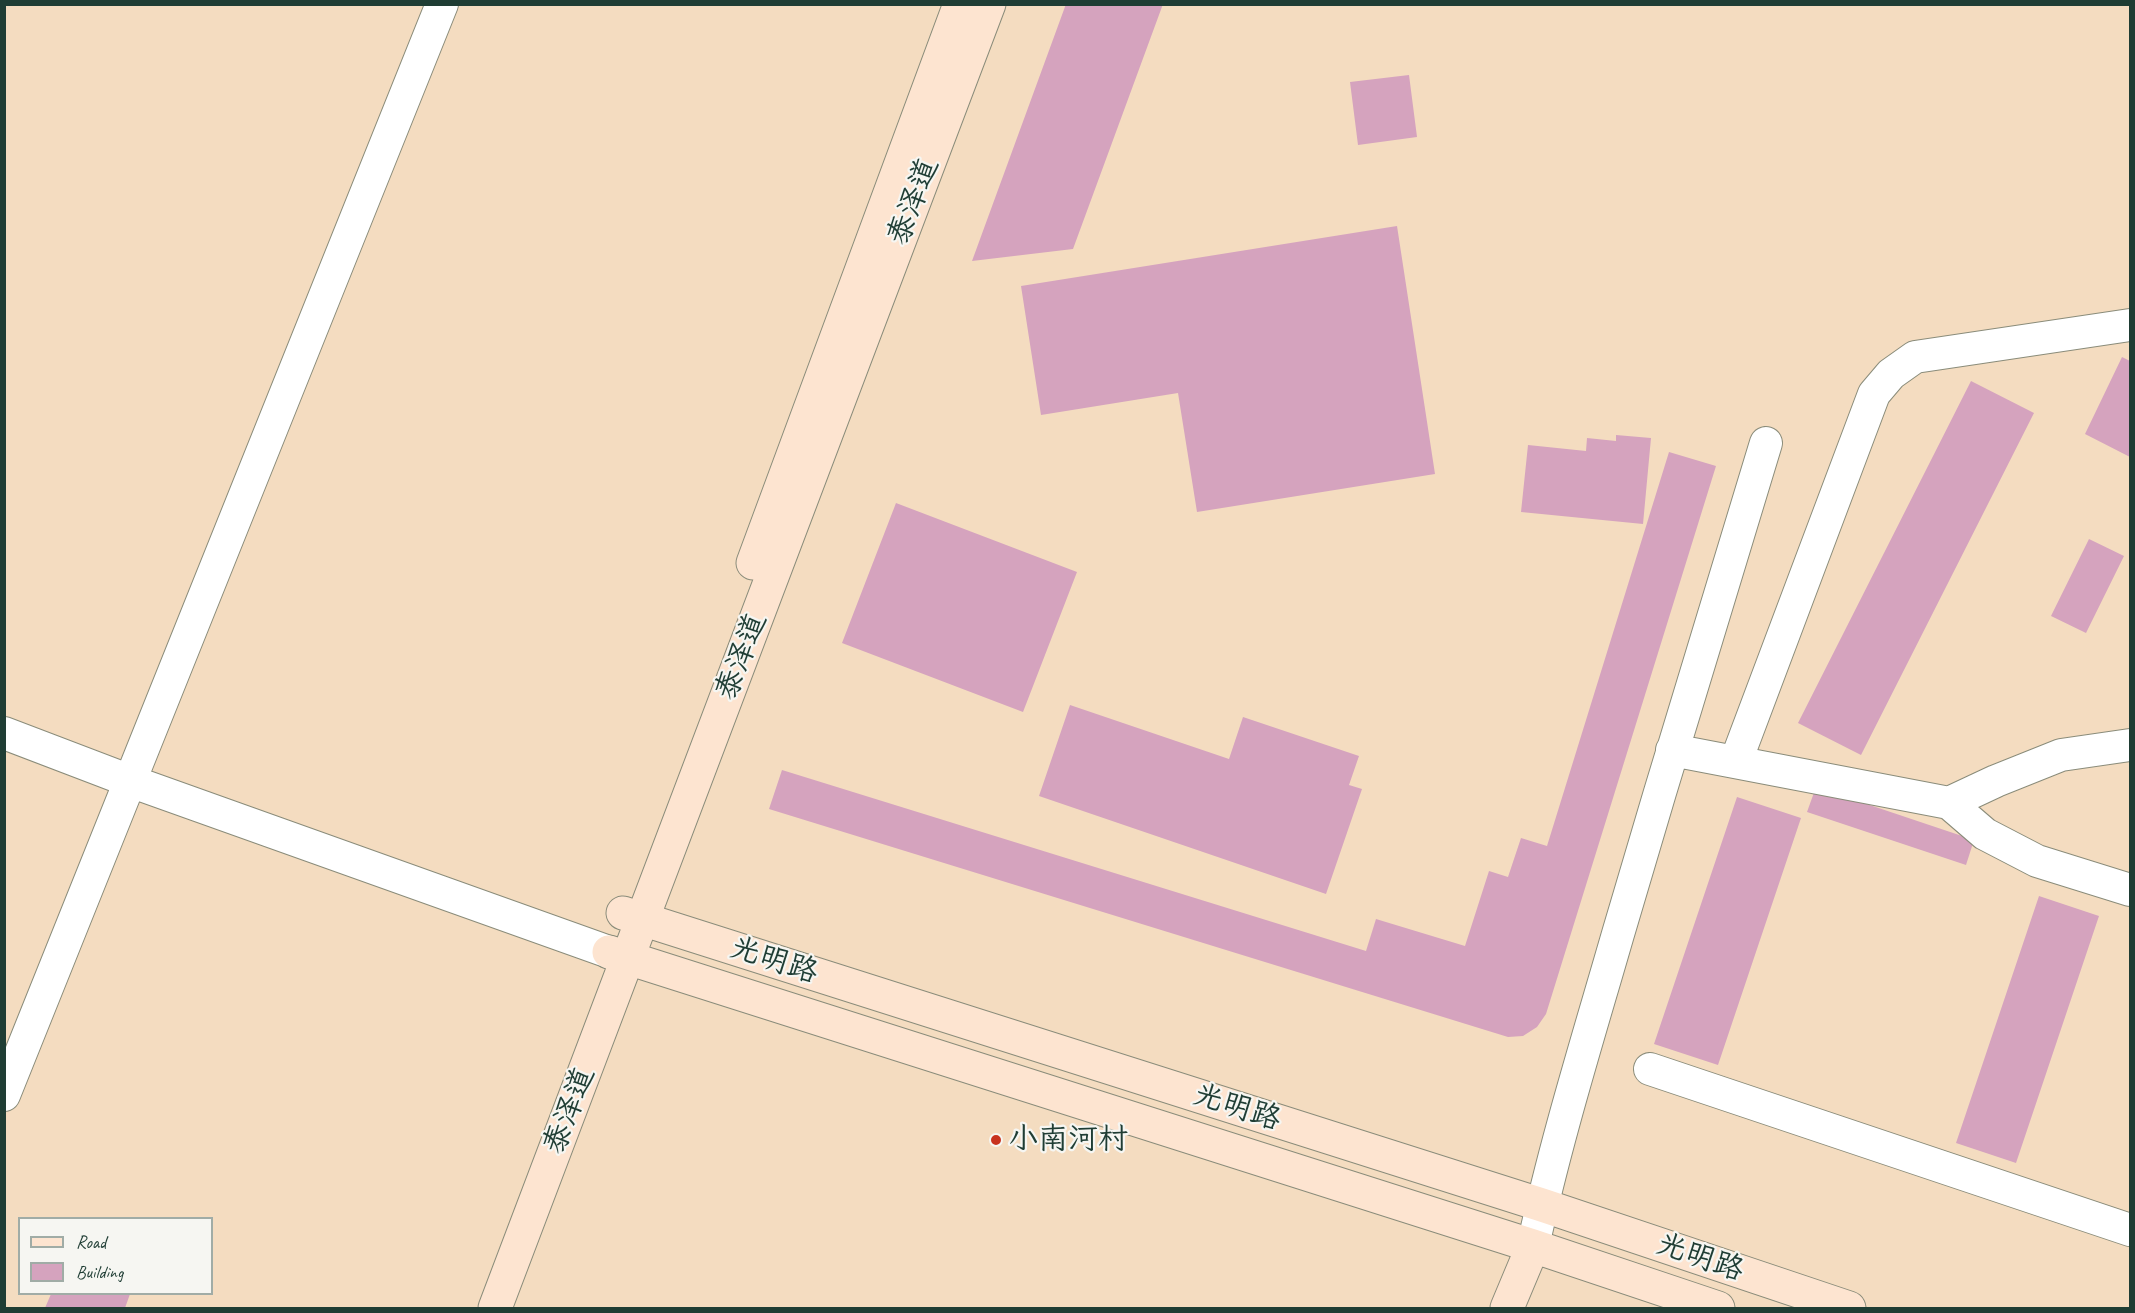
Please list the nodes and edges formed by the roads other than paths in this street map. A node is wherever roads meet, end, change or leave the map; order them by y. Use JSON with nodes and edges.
{"nodes":[{"id":1,"x":442,"y":4,"type":"edge"},
{"id":2,"x":960,"y":4,"type":"edge"},
{"id":3,"x":988,"y":4,"type":"edge"},
{"id":4,"x":2130,"y":325,"type":"edge"},
{"id":5,"x":1766,"y":443,"type":"dead end"},
{"id":6,"x":4,"y":733,"type":"edge"},
{"id":7,"x":2130,"y":745,"type":"edge"},
{"id":8,"x":1672,"y":750,"type":"junction"},
{"id":9,"x":1736,"y":761,"type":"junction"},
{"id":10,"x":130,"y":781,"type":"junction"},
{"id":11,"x":1949,"y":803,"type":"junction"},
{"id":12,"x":2130,"y":890,"type":"edge"},
{"id":13,"x":633,"y":916,"type":"junction"},
{"id":14,"x":619,"y":956,"type":"junction"},
{"id":15,"x":1650,"y":1069,"type":"dead end"},
{"id":16,"x":4,"y":1095,"type":"edge"},
{"id":17,"x":1542,"y":1205,"type":"junction"},
{"id":18,"x":2130,"y":1230,"type":"edge"},
{"id":19,"x":1533,"y":1246,"type":"junction"},
{"id":20,"x":473,"y":1308,"type":"edge"},
{"id":21,"x":495,"y":1308,"type":"edge"},
{"id":22,"x":1508,"y":1308,"type":"edge"},
{"id":23,"x":1718,"y":1308,"type":"edge"},
{"id":24,"x":1849,"y":1308,"type":"edge"}],
"edges":[{"from":1,"to":10,"type":"street"},
{"from":2,"to":13,"type":"street","name":"泰泽道"},
{"from":3,"to":13,"type":"street","name":"泰泽道"},
{"from":4,"to":9,"type":"street"},
{"from":5,"to":8,"type":"street"},
{"from":6,"to":10,"type":"street"},
{"from":7,"to":11,"type":"street"},
{"from":8,"to":9,"type":"street"},
{"from":8,"to":17,"type":"street"},
{"from":9,"to":11,"type":"street"},
{"from":10,"to":14,"type":"street"},
{"from":10,"to":16,"type":"street"},
{"from":11,"to":12,"type":"street"},
{"from":13,"to":14,"type":"street","name":"泰泽道"},
{"from":13,"to":17,"type":"street","name":"光明路"},
{"from":14,"to":19,"type":"street","name":"光明路"},
{"from":14,"to":20,"type":"street","name":"泰泽道"},
{"from":14,"to":21,"type":"street","name":"泰泽道"},
{"from":15,"to":18,"type":"street"},
{"from":17,"to":19,"type":"street"},
{"from":17,"to":24,"type":"street","name":"光明路"},
{"from":19,"to":22,"type":"street"},
{"from":19,"to":23,"type":"street","name":"光明路"}]}
